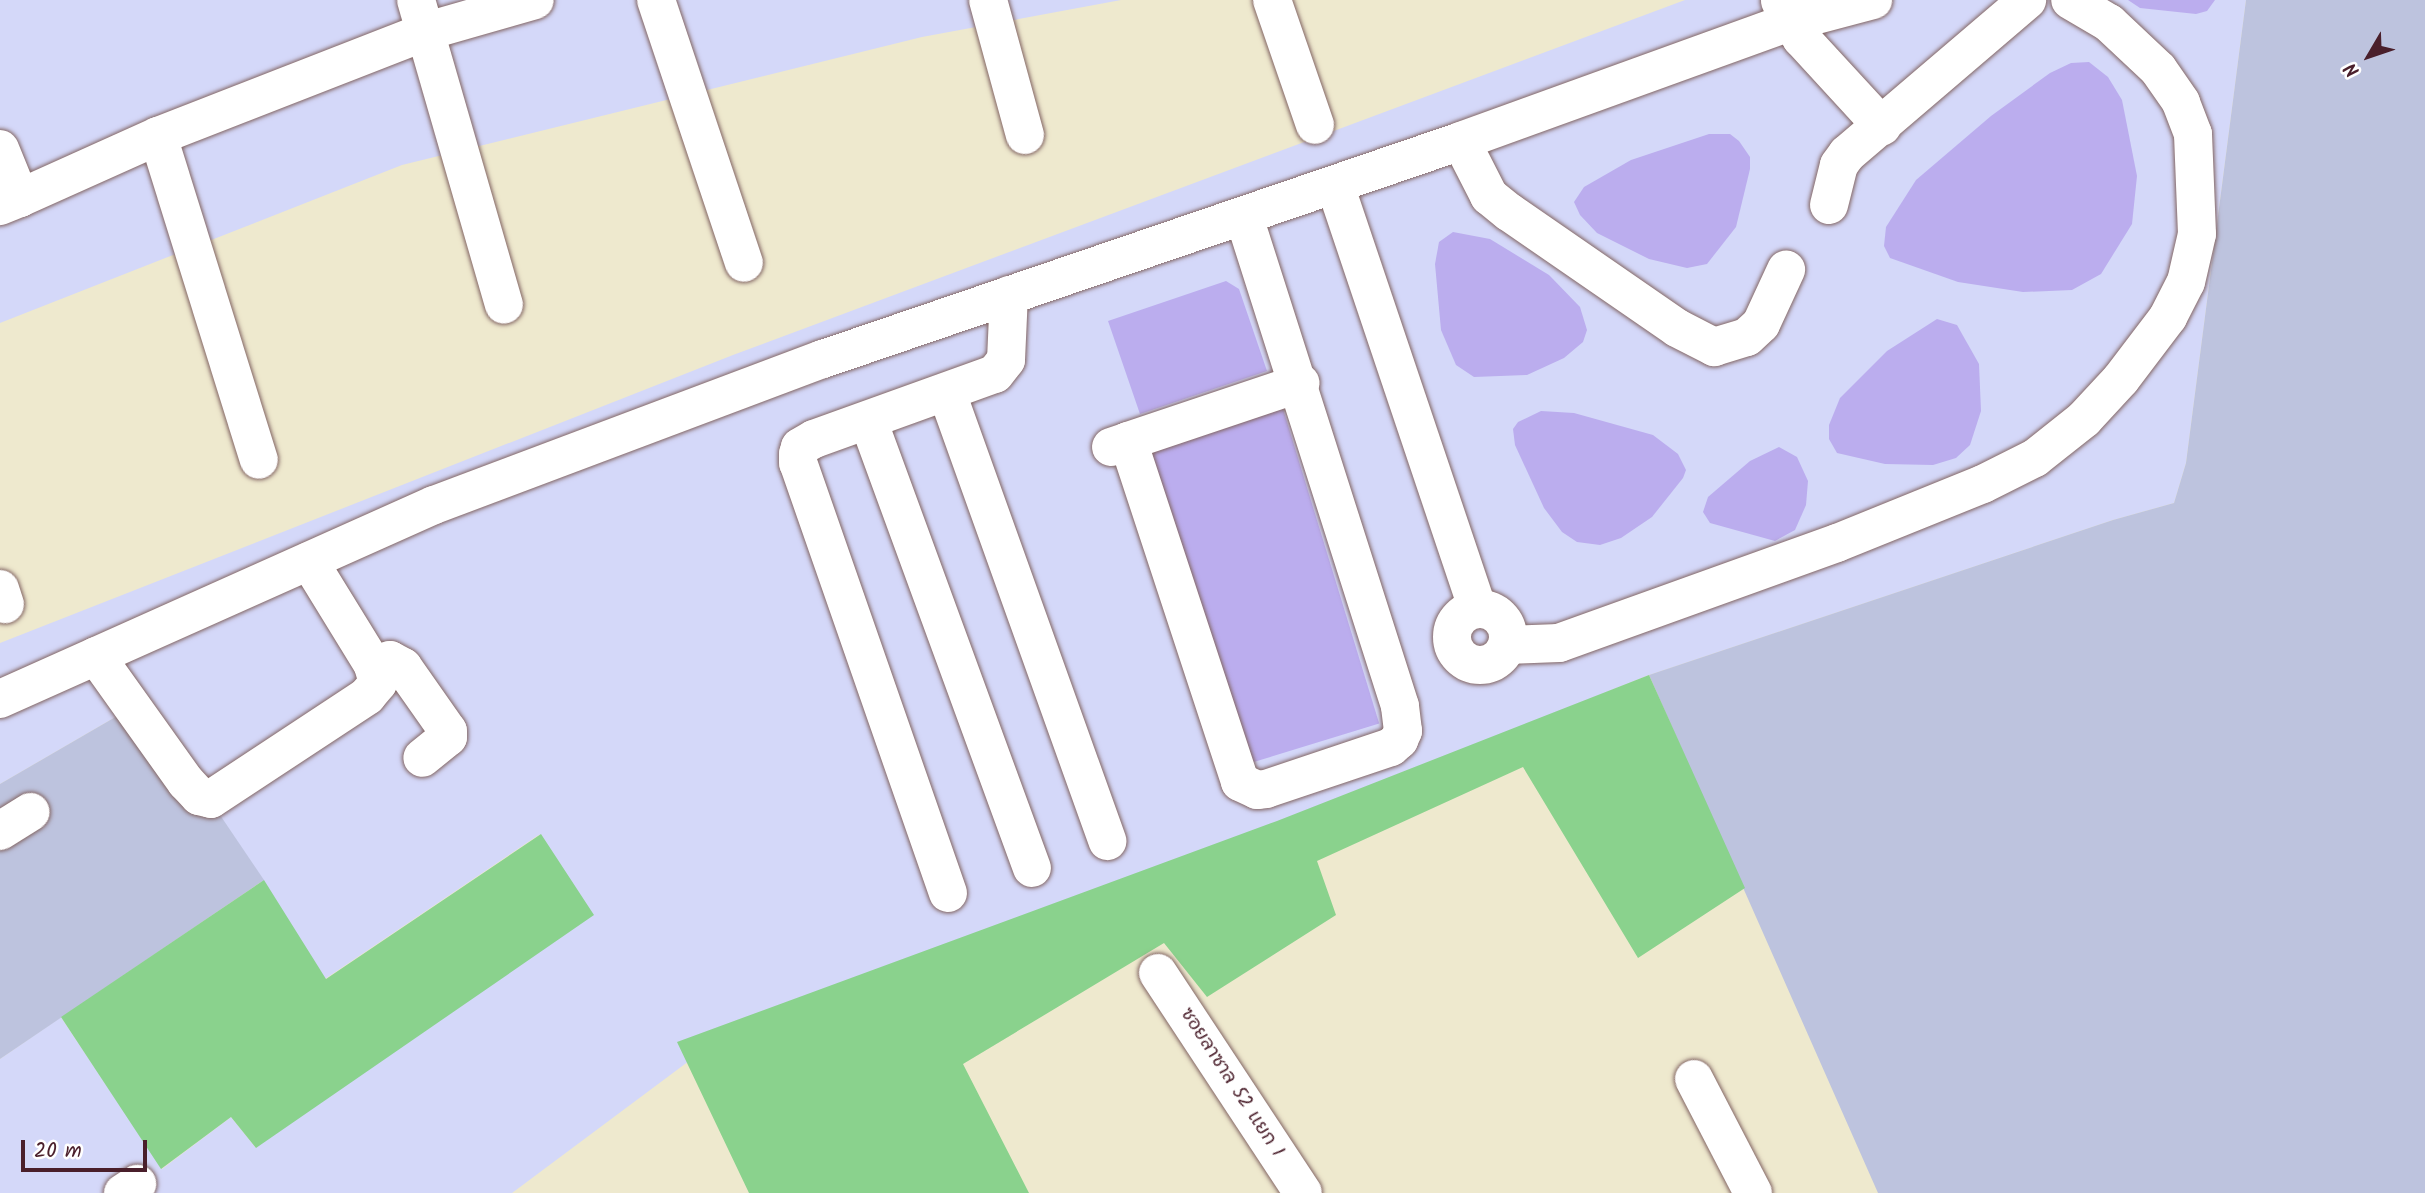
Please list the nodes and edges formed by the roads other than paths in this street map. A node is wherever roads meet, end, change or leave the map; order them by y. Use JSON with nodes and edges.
{"nodes":[{"id":1,"x":535,"y":0,"type":"edge"},
{"id":2,"x":656,"y":0,"type":"edge"},
{"id":3,"x":988,"y":0,"type":"edge"},
{"id":4,"x":1272,"y":0,"type":"edge"},
{"id":5,"x":1873,"y":0,"type":"edge"},
{"id":6,"x":2027,"y":0,"type":"edge"},
{"id":7,"x":2070,"y":0,"type":"edge"},
{"id":8,"x":1785,"y":11,"type":"edge"},
{"id":9,"x":421,"y":16,"type":"edge"},
{"id":10,"x":1315,"y":125,"type":"dead end"},
{"id":11,"x":1882,"y":126,"type":"junction"},
{"id":12,"x":1025,"y":135,"type":"dead end"},
{"id":13,"x":158,"y":136,"type":"junction"},
{"id":14,"x":1461,"y":141,"type":"junction"},
{"id":15,"x":0,"y":149,"type":"edge"},
{"id":16,"x":1335,"y":186,"type":"junction"},
{"id":17,"x":10,"y":202,"type":"edge"},
{"id":18,"x":1829,"y":205,"type":"dead end"},
{"id":19,"x":1244,"y":216,"type":"junction"},
{"id":20,"x":744,"y":263,"type":"dead end"},
{"id":21,"x":1786,"y":270,"type":"dead end"},
{"id":22,"x":1009,"y":295,"type":"junction"},
{"id":23,"x":504,"y":305,"type":"dead end"},
{"id":24,"x":1300,"y":383,"type":"junction"},
{"id":25,"x":947,"y":393,"type":"junction"},
{"id":26,"x":868,"y":420,"type":"junction"},
{"id":27,"x":260,"y":460,"type":"dead end"},
{"id":28,"x":309,"y":561,"type":"junction"},
{"id":29,"x":96,"y":656,"type":"junction"},
{"id":30,"x":373,"y":665,"type":"junction"},
{"id":31,"x":0,"y":699,"type":"edge"},
{"id":32,"x":422,"y":758,"type":"dead end"},
{"id":33,"x":1107,"y":841,"type":"dead end"},
{"id":34,"x":1032,"y":868,"type":"dead end"},
{"id":35,"x":948,"y":893,"type":"dead end"},
{"id":36,"x":1158,"y":972,"type":"dead end"},
{"id":37,"x":1694,"y":1079,"type":"dead end"},
{"id":38,"x":1303,"y":1193,"type":"edge"},
{"id":39,"x":1753,"y":1193,"type":"edge"}],
"edges":[{"from":1,"to":9,"type":"street"},
{"from":2,"to":20,"type":"street"},
{"from":3,"to":12,"type":"street"},
{"from":4,"to":10,"type":"street"},
{"from":5,"to":8,"type":"street"},
{"from":6,"to":11,"type":"street"},
{"from":7,"to":16,"type":"street"},
{"from":8,"to":11,"type":"street"},
{"from":8,"to":14,"type":"street"},
{"from":9,"to":13,"type":"street"},
{"from":9,"to":23,"type":"street"},
{"from":11,"to":18,"type":"street"},
{"from":13,"to":17,"type":"street"},
{"from":13,"to":27,"type":"street"},
{"from":14,"to":16,"type":"street"},
{"from":14,"to":21,"type":"street"},
{"from":15,"to":17,"type":"street"},
{"from":16,"to":19,"type":"street"},
{"from":19,"to":22,"type":"street"},
{"from":19,"to":24,"type":"street"},
{"from":22,"to":25,"type":"street"},
{"from":22,"to":28,"type":"street"},
{"from":24,"to":24,"type":"street"},
{"from":25,"to":26,"type":"street"},
{"from":25,"to":33,"type":"street"},
{"from":26,"to":34,"type":"street"},
{"from":26,"to":35,"type":"street"},
{"from":28,"to":29,"type":"street"},
{"from":28,"to":30,"type":"street"},
{"from":29,"to":30,"type":"street"},
{"from":29,"to":31,"type":"street"},
{"from":30,"to":32,"type":"street"},
{"from":36,"to":38,"type":"street","name":"ซอยลาซาล 52 แยก 1"},
{"from":37,"to":39,"type":"street"}]}
